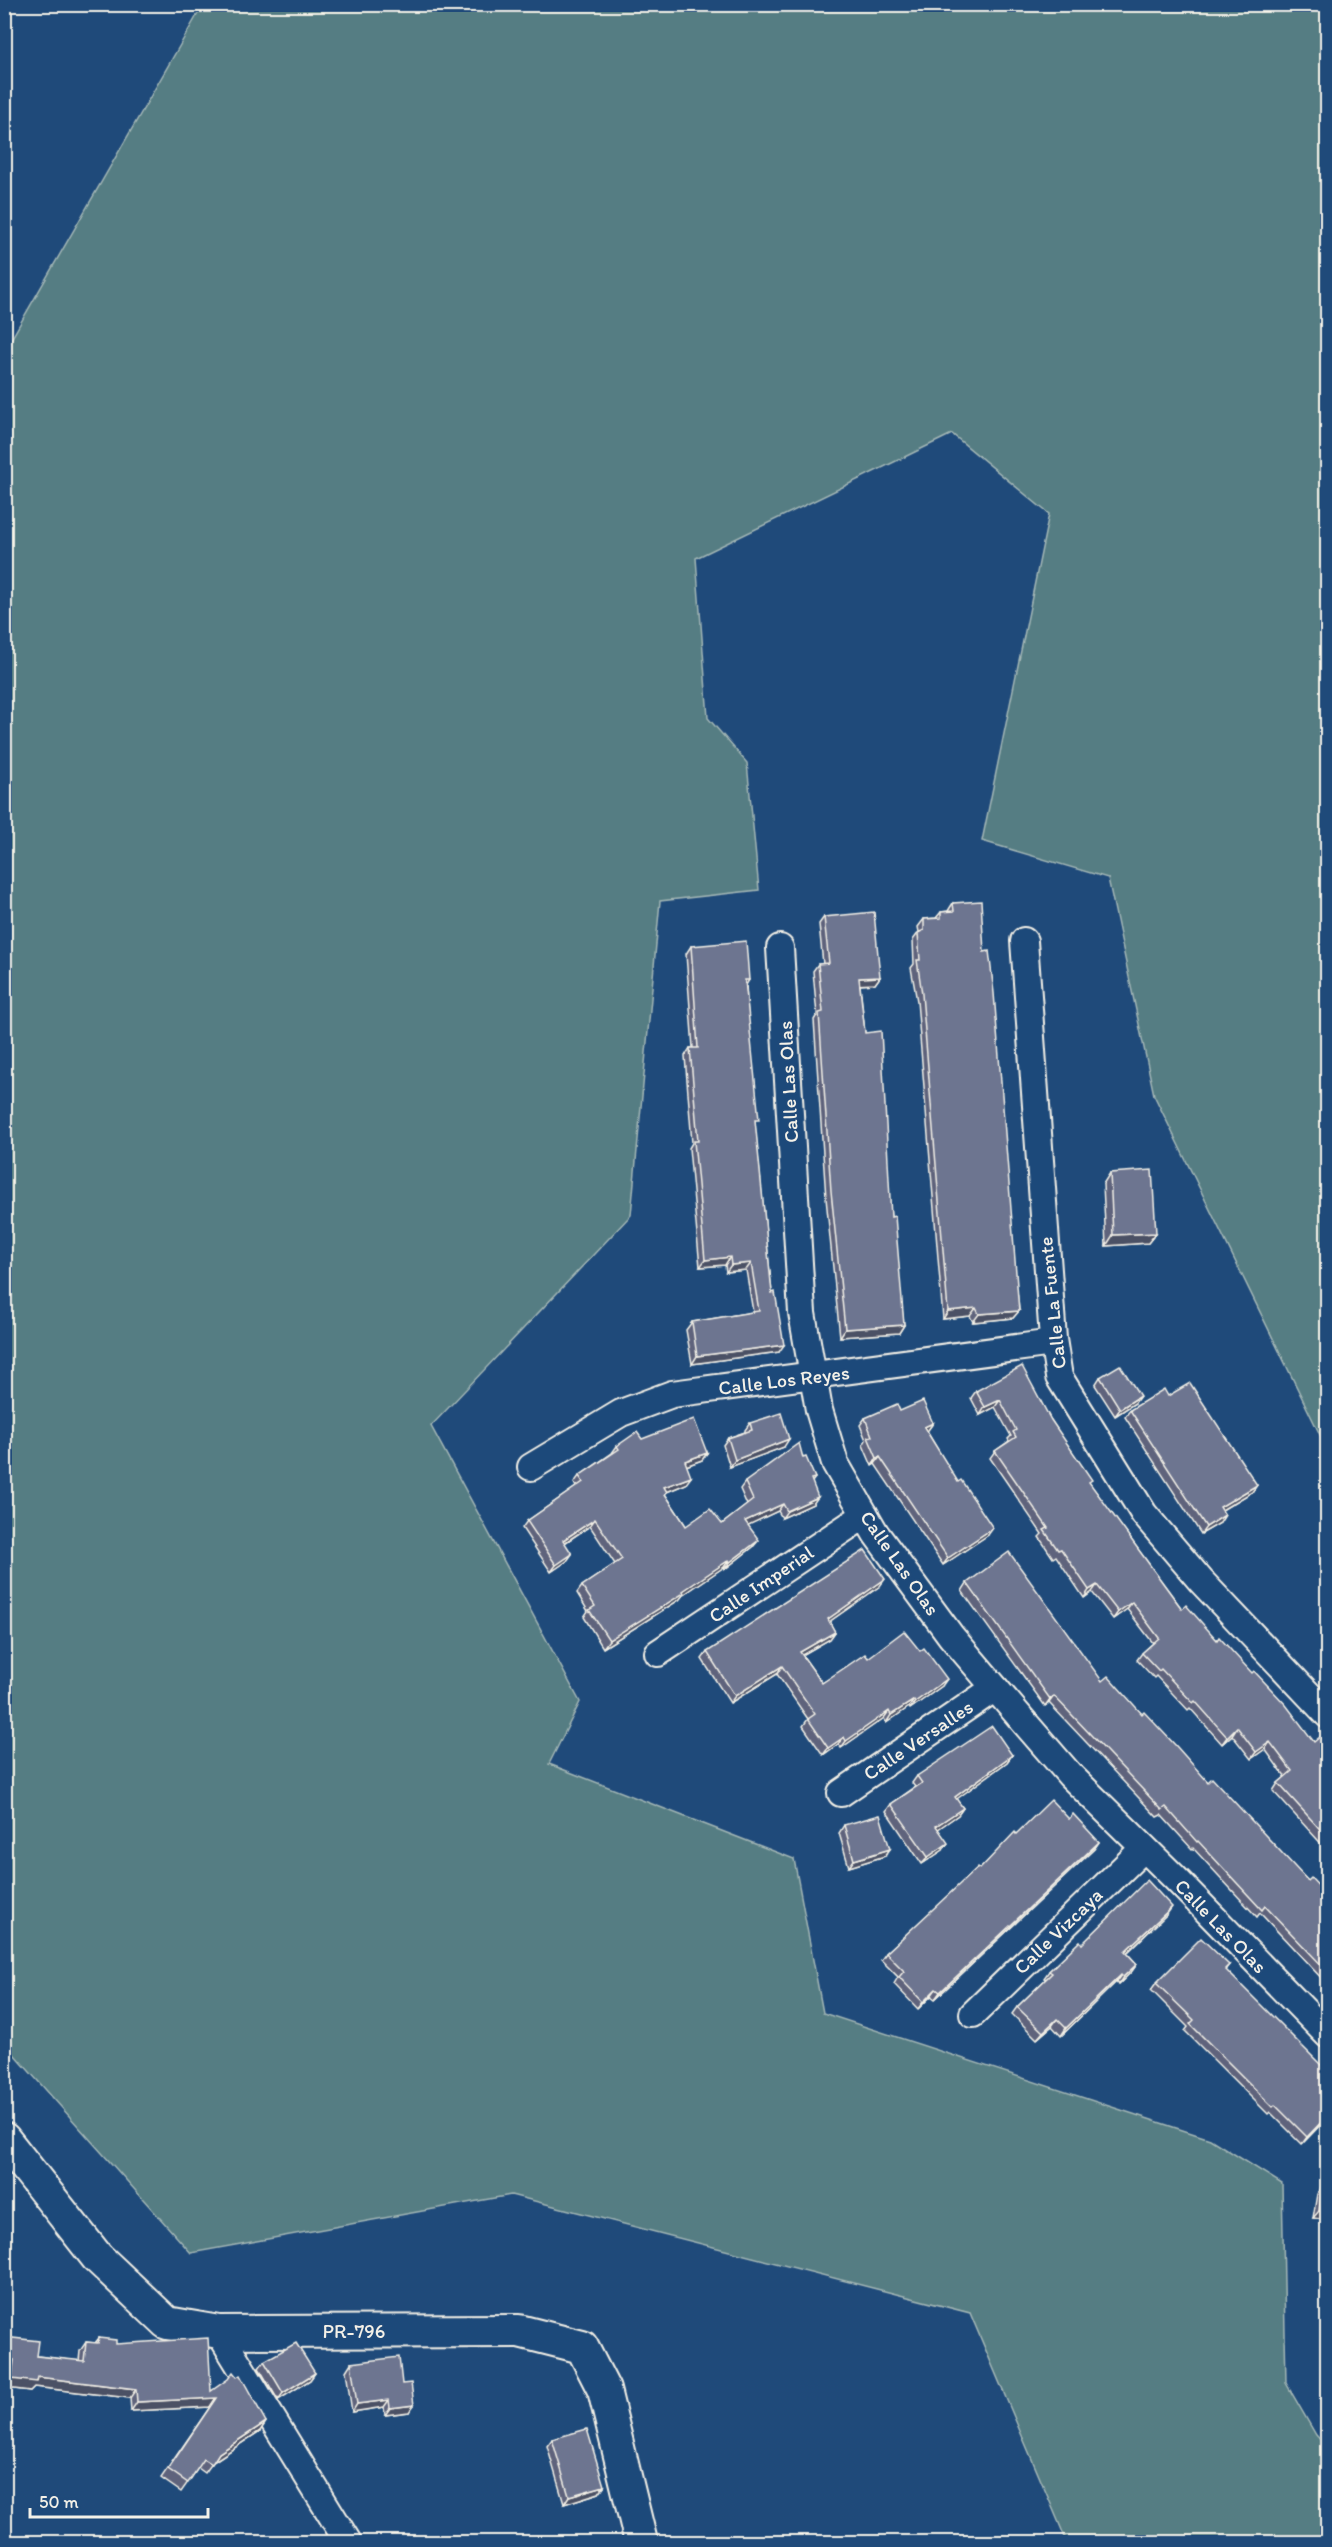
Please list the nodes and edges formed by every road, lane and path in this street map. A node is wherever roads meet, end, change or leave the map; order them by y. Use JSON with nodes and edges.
{"nodes":[{"id":1,"x":1024,"y":941,"type":"dead end"},
{"id":2,"x":780,"y":948,"type":"dead end"},
{"id":3,"x":1053,"y":1343,"type":"junction"},
{"id":4,"x":813,"y":1377,"type":"junction"},
{"id":5,"x":531,"y":1467,"type":"dead end"},
{"id":6,"x":865,"y":1515,"type":"junction"},
{"id":7,"x":658,"y":1653,"type":"dead end"},
{"id":8,"x":995,"y":1688,"type":"junction"},
{"id":9,"x":1328,"y":1715,"type":"edge"},
{"id":10,"x":841,"y":1793,"type":"dead end"},
{"id":11,"x":1144,"y":1848,"type":"junction"},
{"id":12,"x":973,"y":2014,"type":"dead end"},
{"id":13,"x":1328,"y":2035,"type":"edge"},
{"id":14,"x":4,"y":2139,"type":"edge"},
{"id":15,"x":219,"y":2332,"type":"junction"},
{"id":16,"x":348,"y":2542,"type":"edge"},
{"id":17,"x":641,"y":2542,"type":"edge"}],
"edges":[{"from":1,"to":3,"type":"street","name":"Calle La Fuente"},
{"from":2,"to":4,"type":"street","name":"Calle Las Olas"},
{"from":3,"to":4,"type":"street","name":"Calle Los Reyes"},
{"from":3,"to":9,"type":"street","name":"Calle La Fuente"},
{"from":4,"to":5,"type":"street","name":"Calle Los Reyes"},
{"from":4,"to":6,"type":"street","name":"Calle Las Olas"},
{"from":6,"to":7,"type":"street","name":"Calle Imperial"},
{"from":6,"to":8,"type":"street","name":"Calle Las Olas"},
{"from":8,"to":10,"type":"street","name":"Calle Versalles"},
{"from":8,"to":11,"type":"street","name":"Calle Las Olas"},
{"from":11,"to":12,"type":"street","name":"Calle Vizcaya"},
{"from":11,"to":13,"type":"street","name":"Calle Las Olas"},
{"from":14,"to":15,"type":"street","name":"PR-796","number":"PR-796"},
{"from":15,"to":16,"type":"street"},
{"from":15,"to":17,"type":"street","name":"PR-796","number":"PR-796"}]}
